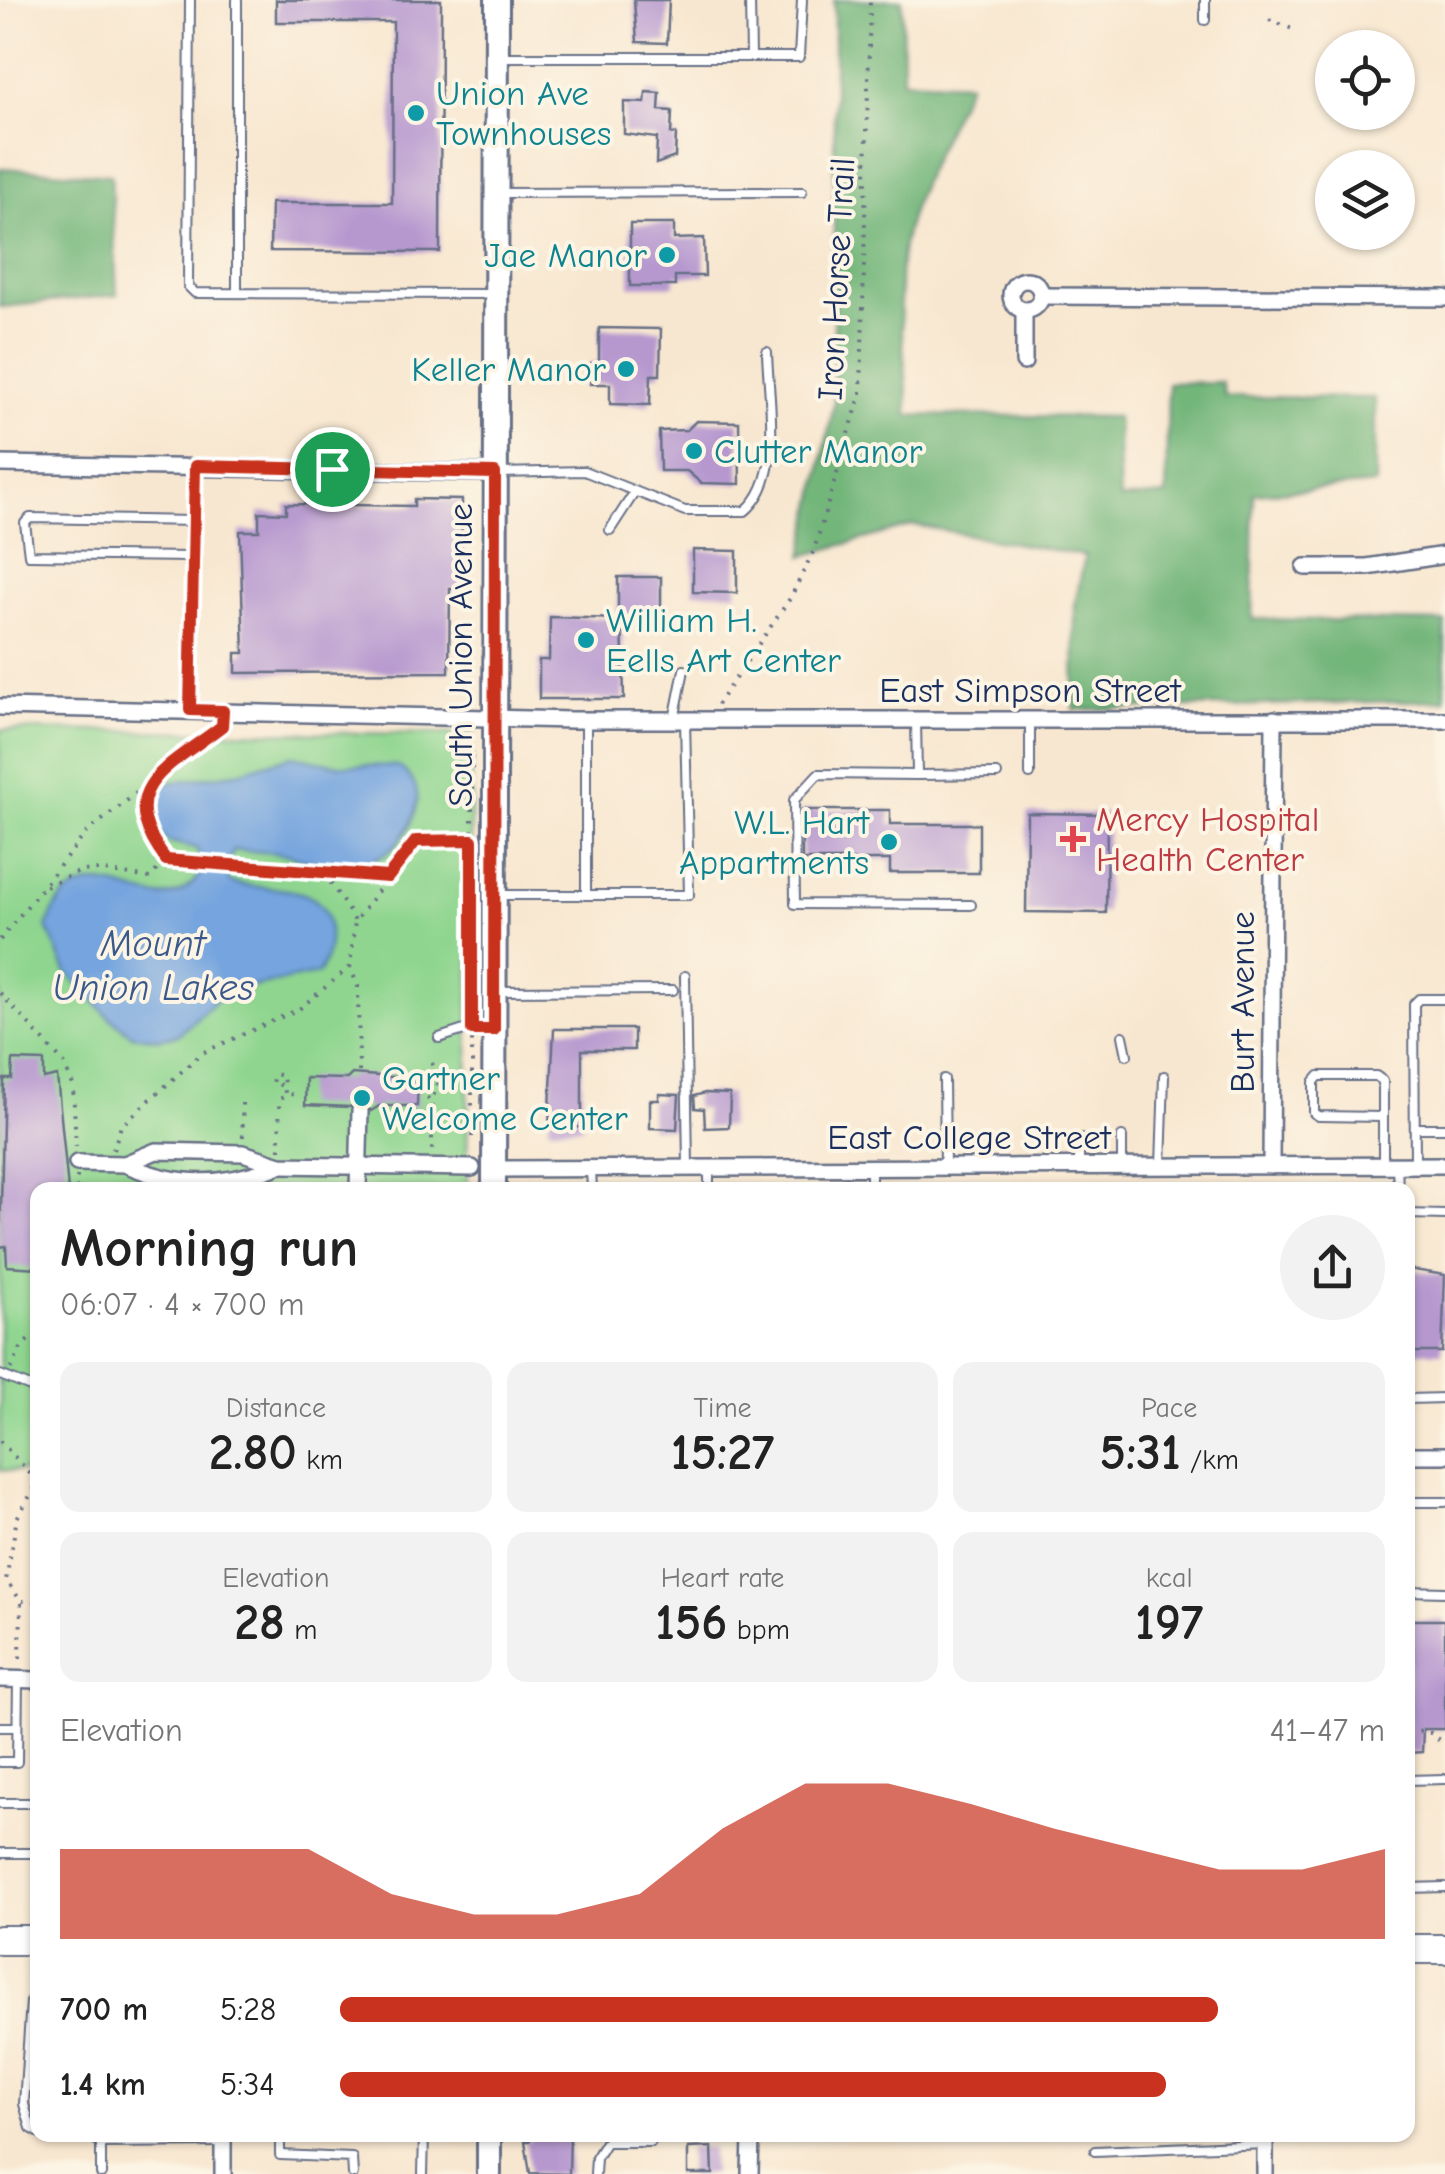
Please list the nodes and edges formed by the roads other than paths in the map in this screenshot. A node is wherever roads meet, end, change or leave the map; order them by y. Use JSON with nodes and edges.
{"nodes":[{"id":1,"x":190,"y":0,"type":"edge"},
{"id":2,"x":237,"y":0,"type":"edge"},
{"id":3,"x":497,"y":0,"type":"edge"},
{"id":4,"x":750,"y":0,"type":"edge"},
{"id":5,"x":802,"y":0,"type":"edge"},
{"id":6,"x":1205,"y":0,"type":"edge"},
{"id":7,"x":1205,"y":20,"type":"dead end"},
{"id":8,"x":497,"y":57,"type":"junction"},
{"id":9,"x":751,"y":57,"type":"junction"},
{"id":10,"x":802,"y":192,"type":"dead end"},
{"id":11,"x":496,"y":193,"type":"junction"},
{"id":12,"x":237,"y":293,"type":"junction"},
{"id":13,"x":496,"y":294,"type":"junction"},
{"id":14,"x":1042,"y":296,"type":"junction"},
{"id":15,"x":1445,"y":298,"type":"edge"},
{"id":16,"x":1024,"y":310,"type":"junction"},
{"id":17,"x":767,"y":352,"type":"dead end"},
{"id":18,"x":1024,"y":362,"type":"dead end"},
{"id":19,"x":0,"y":464,"type":"edge"},
{"id":20,"x":195,"y":466,"type":"junction"},
{"id":21,"x":495,"y":473,"type":"junction"},
{"id":22,"x":634,"y":492,"type":"junction"},
{"id":23,"x":194,"y":521,"type":"junction"},
{"id":24,"x":610,"y":530,"type":"dead end"},
{"id":25,"x":1445,"y":555,"type":"edge"},
{"id":26,"x":194,"y":557,"type":"junction"},
{"id":27,"x":1305,"y":567,"type":"dead end"},
{"id":28,"x":684,"y":670,"type":"dead end"},
{"id":29,"x":0,"y":707,"type":"edge"},
{"id":30,"x":190,"y":710,"type":"junction"},
{"id":31,"x":494,"y":718,"type":"junction"},
{"id":32,"x":586,"y":720,"type":"junction"},
{"id":33,"x":680,"y":720,"type":"junction"},
{"id":34,"x":916,"y":720,"type":"junction"},
{"id":35,"x":1030,"y":720,"type":"junction"},
{"id":36,"x":1274,"y":720,"type":"junction"},
{"id":37,"x":1445,"y":720,"type":"edge"},
{"id":38,"x":997,"y":774,"type":"dead end"},
{"id":39,"x":1030,"y":774,"type":"dead end"},
{"id":40,"x":917,"y":775,"type":"junction"},
{"id":41,"x":494,"y":895,"type":"junction"},
{"id":42,"x":586,"y":895,"type":"junction"},
{"id":43,"x":971,"y":904,"type":"dead end"},
{"id":44,"x":685,"y":976,"type":"dead end"},
{"id":45,"x":673,"y":990,"type":"dead end"},
{"id":46,"x":494,"y":992,"type":"junction"},
{"id":47,"x":1445,"y":999,"type":"edge"},
{"id":48,"x":483,"y":1030,"type":"junction"},
{"id":49,"x":1123,"y":1036,"type":"dead end"},
{"id":50,"x":440,"y":1038,"type":"dead end"},
{"id":51,"x":1127,"y":1055,"type":"dead end"},
{"id":52,"x":1164,"y":1076,"type":"dead end"},
{"id":53,"x":944,"y":1079,"type":"dead end"},
{"id":54,"x":360,"y":1111,"type":"dead end"},
{"id":55,"x":1383,"y":1117,"type":"junction"},
{"id":56,"x":1415,"y":1128,"type":"junction"},
{"id":57,"x":1445,"y":1128,"type":"edge"},
{"id":58,"x":1122,"y":1136,"type":"dead end"},
{"id":59,"x":1079,"y":1138,"type":"dead end"},
{"id":60,"x":77,"y":1164,"type":"road end"},
{"id":61,"x":118,"y":1164,"type":"junction"},
{"id":62,"x":280,"y":1164,"type":"junction"},
{"id":63,"x":359,"y":1166,"type":"junction"},
{"id":64,"x":1122,"y":1166,"type":"junction"},
{"id":65,"x":1160,"y":1166,"type":"junction"},
{"id":66,"x":1271,"y":1166,"type":"junction"},
{"id":67,"x":1390,"y":1166,"type":"junction"},
{"id":68,"x":1415,"y":1166,"type":"junction"},
{"id":69,"x":1445,"y":1166,"type":"edge"},
{"id":70,"x":945,"y":1167,"type":"junction"},
{"id":71,"x":1079,"y":1167,"type":"junction"},
{"id":72,"x":688,"y":1168,"type":"junction"},
{"id":73,"x":708,"y":1168,"type":"junction"},
{"id":74,"x":871,"y":1168,"type":"junction"},
{"id":75,"x":591,"y":1169,"type":"junction"},
{"id":76,"x":486,"y":1176,"type":"edge"},
{"id":77,"x":358,"y":1182,"type":"edge"},
{"id":78,"x":592,"y":1182,"type":"edge"},
{"id":79,"x":709,"y":1182,"type":"edge"},
{"id":80,"x":871,"y":1182,"type":"edge"},
{"id":81,"x":1395,"y":1182,"type":"edge"},
{"id":82,"x":1415,"y":1214,"type":"edge"},
{"id":83,"x":1445,"y":1215,"type":"edge"},
{"id":84,"x":3,"y":1377,"type":"edge"},
{"id":85,"x":30,"y":1387,"type":"edge"},
{"id":86,"x":1415,"y":1398,"type":"edge"},
{"id":87,"x":1445,"y":1398,"type":"edge"},
{"id":88,"x":1415,"y":1455,"type":"edge"},
{"id":89,"x":1445,"y":1455,"type":"edge"},
{"id":90,"x":1415,"y":1502,"type":"edge"},
{"id":91,"x":1445,"y":1502,"type":"edge"},
{"id":92,"x":1415,"y":1591,"type":"edge"},
{"id":93,"x":1445,"y":1592,"type":"edge"},
{"id":94,"x":0,"y":1680,"type":"edge"},
{"id":95,"x":18,"y":1680,"type":"junction"},
{"id":96,"x":30,"y":1680,"type":"edge"},
{"id":97,"x":0,"y":1727,"type":"edge"},
{"id":98,"x":17,"y":1727,"type":"junction"},
{"id":99,"x":0,"y":1762,"type":"edge"},
{"id":100,"x":1445,"y":1779,"type":"edge"},
{"id":101,"x":1415,"y":1780,"type":"edge"},
{"id":102,"x":0,"y":1803,"type":"edge"},
{"id":103,"x":30,"y":1803,"type":"edge"},
{"id":104,"x":0,"y":1853,"type":"edge"},
{"id":105,"x":30,"y":1853,"type":"edge"},
{"id":106,"x":1445,"y":1887,"type":"edge"},
{"id":107,"x":1415,"y":1888,"type":"edge"},
{"id":108,"x":0,"y":1940,"type":"edge"},
{"id":109,"x":30,"y":1940,"type":"edge"},
{"id":110,"x":1415,"y":1949,"type":"edge"},
{"id":111,"x":1445,"y":1949,"type":"edge"},
{"id":112,"x":30,"y":2010,"type":"edge"},
{"id":113,"x":30,"y":2128,"type":"edge"},
{"id":114,"x":99,"y":2142,"type":"edge"},
{"id":115,"x":150,"y":2142,"type":"edge"},
{"id":116,"x":223,"y":2142,"type":"edge"},
{"id":117,"x":280,"y":2142,"type":"edge"},
{"id":118,"x":424,"y":2142,"type":"edge"},
{"id":119,"x":489,"y":2142,"type":"edge"},
{"id":120,"x":606,"y":2142,"type":"edge"},
{"id":121,"x":606,"y":2142,"type":"edge"},
{"id":122,"x":651,"y":2142,"type":"edge"},
{"id":123,"x":751,"y":2142,"type":"edge"},
{"id":124,"x":1234,"y":2142,"type":"edge"},
{"id":125,"x":1265,"y":2142,"type":"edge"},
{"id":126,"x":101,"y":2144,"type":"junction"},
{"id":127,"x":1095,"y":2151,"type":"dead end"},
{"id":128,"x":101,"y":2174,"type":"edge"},
{"id":129,"x":223,"y":2174,"type":"edge"},
{"id":130,"x":354,"y":2174,"type":"edge"},
{"id":131,"x":423,"y":2174,"type":"edge"},
{"id":132,"x":489,"y":2174,"type":"edge"},
{"id":133,"x":596,"y":2174,"type":"edge"},
{"id":134,"x":750,"y":2174,"type":"edge"},
{"id":135,"x":1265,"y":2174,"type":"edge"}],
"edges":[{"from":1,"to":12,"type":"lane"},
{"from":2,"to":12,"type":"lane"},
{"from":3,"to":8,"type":"main road","name":"South Union Avenue"},
{"from":4,"to":9,"type":"lane"},
{"from":5,"to":9,"type":"lane"},
{"from":6,"to":7,"type":"lane"},
{"from":8,"to":9,"type":"lane"},
{"from":8,"to":11,"type":"main road","name":"South Union Avenue"},
{"from":10,"to":11,"type":"lane"},
{"from":11,"to":13,"type":"main road","name":"South Union Avenue"},
{"from":12,"to":13,"type":"lane"},
{"from":13,"to":21,"type":"main road","name":"South Union Avenue"},
{"from":14,"to":15,"type":"street"},
{"from":14,"to":16,"type":"street"},
{"from":14,"to":16,"type":"street"},
{"from":16,"to":18,"type":"street"},
{"from":17,"to":22,"type":"lane"},
{"from":19,"to":20,"type":"street"},
{"from":20,"to":21,"type":"street"},
{"from":20,"to":23,"type":"lane"},
{"from":21,"to":22,"type":"lane"},
{"from":21,"to":31,"type":"main road","name":"South Union Avenue"},
{"from":22,"to":24,"type":"lane"},
{"from":23,"to":26,"type":"lane"},
{"from":23,"to":26,"type":"lane"},
{"from":25,"to":27,"type":"street"},
{"from":26,"to":30,"type":"lane"},
{"from":28,"to":33,"type":"lane"},
{"from":29,"to":30,"type":"street","name":"East Simpson Street"},
{"from":30,"to":31,"type":"street","name":"East Simpson Street"},
{"from":31,"to":32,"type":"street","name":"East Simpson Street"},
{"from":31,"to":41,"type":"main road","name":"South Union Avenue"},
{"from":32,"to":33,"type":"street","name":"East Simpson Street"},
{"from":32,"to":42,"type":"lane"},
{"from":33,"to":34,"type":"street","name":"East Simpson Street"},
{"from":33,"to":42,"type":"lane"},
{"from":34,"to":35,"type":"street","name":"East Simpson Street"},
{"from":34,"to":40,"type":"lane"},
{"from":35,"to":36,"type":"street","name":"East Simpson Street"},
{"from":35,"to":39,"type":"lane"},
{"from":36,"to":37,"type":"street","name":"East Simpson Street"},
{"from":36,"to":66,"type":"street","name":"Burt Avenue"},
{"from":38,"to":40,"type":"lane"},
{"from":40,"to":43,"type":"lane"},
{"from":41,"to":42,"type":"lane"},
{"from":41,"to":46,"type":"main road","name":"South Union Avenue"},
{"from":44,"to":72,"type":"lane"},
{"from":45,"to":46,"type":"lane"},
{"from":46,"to":48,"type":"main road","name":"South Union Avenue"},
{"from":47,"to":56,"type":"lane"},
{"from":48,"to":50,"type":"lane"},
{"from":48,"to":76,"type":"main road","name":"South Union Avenue"},
{"from":49,"to":51,"type":"lane"},
{"from":52,"to":65,"type":"lane"},
{"from":53,"to":70,"type":"lane"},
{"from":54,"to":63,"type":"street"},
{"from":55,"to":55,"type":"lane"},
{"from":55,"to":67,"type":"lane"},
{"from":56,"to":57,"type":"lane"},
{"from":56,"to":68,"type":"lane"},
{"from":58,"to":64,"type":"lane"},
{"from":59,"to":71,"type":"lane"},
{"from":60,"to":61,"type":"street"},
{"from":61,"to":62,"type":"street"},
{"from":61,"to":62,"type":"street"},
{"from":62,"to":63,"type":"street","name":"East College Street"},
{"from":63,"to":76,"type":"street","name":"East College Street"},
{"from":63,"to":77,"type":"street"},
{"from":64,"to":65,"type":"street","name":"East College Street"},
{"from":64,"to":71,"type":"street","name":"East College Street"},
{"from":65,"to":66,"type":"street","name":"East College Street"},
{"from":66,"to":67,"type":"street","name":"East College Street"},
{"from":67,"to":68,"type":"street","name":"East College Street"},
{"from":67,"to":81,"type":"lane"},
{"from":68,"to":69,"type":"street","name":"East College Street"},
{"from":70,"to":71,"type":"street","name":"East College Street"},
{"from":70,"to":74,"type":"street","name":"East College Street"},
{"from":72,"to":73,"type":"street","name":"East College Street"},
{"from":72,"to":75,"type":"street","name":"East College Street"},
{"from":73,"to":74,"type":"street","name":"East College Street"},
{"from":73,"to":79,"type":"lane"},
{"from":74,"to":80,"type":"lane"},
{"from":75,"to":76,"type":"street","name":"East College Street"},
{"from":75,"to":78,"type":"lane"},
{"from":82,"to":83,"type":"lane"},
{"from":84,"to":85,"type":"lane"},
{"from":86,"to":87,"type":"lane"},
{"from":88,"to":89,"type":"street"},
{"from":90,"to":91,"type":"lane"},
{"from":92,"to":93,"type":"lane"},
{"from":94,"to":95,"type":"street"},
{"from":95,"to":96,"type":"street"},
{"from":95,"to":98,"type":"lane"},
{"from":97,"to":98,"type":"lane"},
{"from":98,"to":99,"type":"lane"},
{"from":100,"to":101,"type":"lane"},
{"from":102,"to":103,"type":"lane"},
{"from":104,"to":105,"type":"lane"},
{"from":106,"to":107,"type":"lane"},
{"from":108,"to":109,"type":"highway"},
{"from":110,"to":111,"type":"highway"},
{"from":112,"to":113,"type":"lane"},
{"from":114,"to":126,"type":"lane"},
{"from":115,"to":126,"type":"lane"},
{"from":116,"to":129,"type":"street"},
{"from":117,"to":130,"type":"lane"},
{"from":118,"to":131,"type":"lane"},
{"from":119,"to":132,"type":"main road"},
{"from":120,"to":133,"type":"lane"},
{"from":121,"to":122,"type":"lane"},
{"from":123,"to":134,"type":"street"},
{"from":124,"to":127,"type":"lane"},
{"from":125,"to":135,"type":"street"},
{"from":126,"to":128,"type":"lane"}]}
